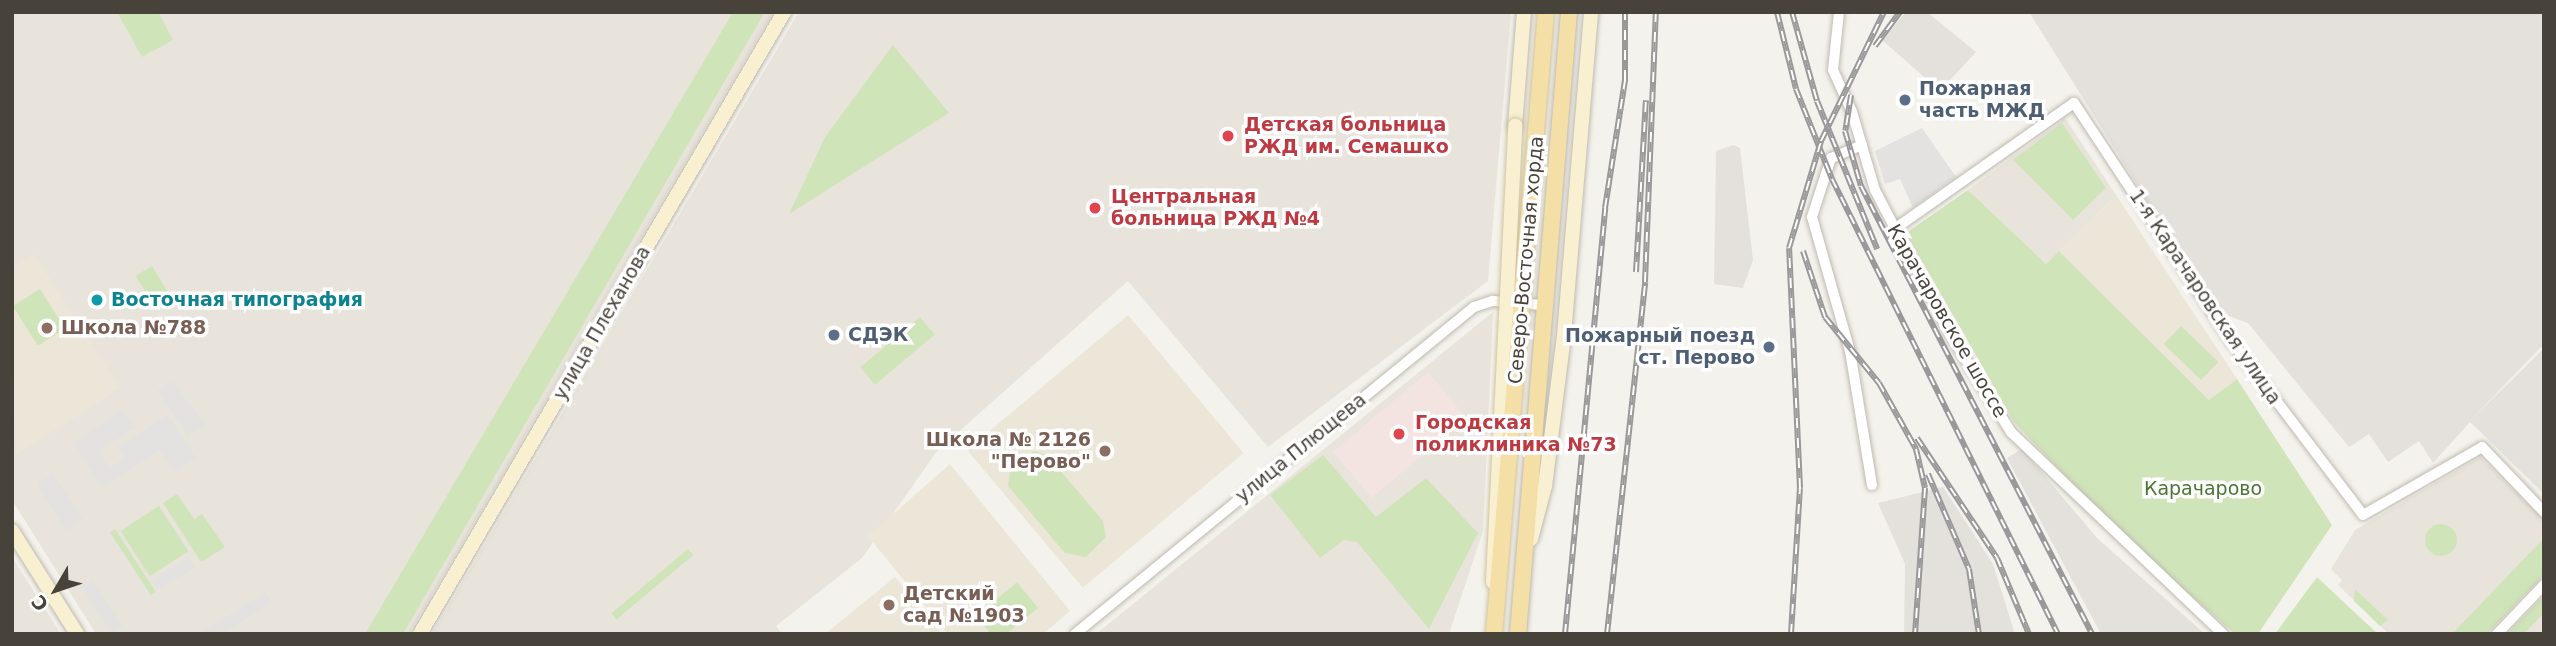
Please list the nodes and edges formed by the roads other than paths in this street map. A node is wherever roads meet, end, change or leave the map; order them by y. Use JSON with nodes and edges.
{"nodes":[{"id":1,"x":784,"y":12,"type":"edge"},
{"id":2,"x":1524,"y":12,"type":"edge"},
{"id":3,"x":1548,"y":12,"type":"edge"},
{"id":4,"x":1566,"y":12,"type":"edge"},
{"id":5,"x":1591,"y":12,"type":"edge"},
{"id":6,"x":1839,"y":12,"type":"edge"},
{"id":7,"x":1862,"y":145,"type":"junction"},
{"id":8,"x":1893,"y":230,"type":"junction"},
{"id":9,"x":1524,"y":303,"type":"junction"},
{"id":10,"x":1542,"y":305,"type":"junction"},
{"id":11,"x":1872,"y":485,"type":"dead end"},
{"id":12,"x":2544,"y":512,"type":"edge"},
{"id":13,"x":12,"y":531,"type":"edge"},
{"id":14,"x":1524,"y":565,"type":"junction"},
{"id":15,"x":2544,"y":585,"type":"edge"},
{"id":16,"x":1495,"y":630,"type":"edge"},
{"id":17,"x":77,"y":634,"type":"edge"},
{"id":18,"x":420,"y":634,"type":"edge"},
{"id":19,"x":1075,"y":634,"type":"edge"},
{"id":20,"x":1516,"y":634,"type":"edge"},
{"id":21,"x":2223,"y":634,"type":"edge"},
{"id":22,"x":2497,"y":634,"type":"edge"}],
"edges":[{"from":1,"to":18,"type":"street","name":"улица Плеханова"},
{"from":2,"to":16,"type":"street","bridge":true},
{"from":3,"to":9,"type":"street"},
{"from":3,"to":16,"type":"main road","name":"Северо-Восточная хорда","bridge":true},
{"from":4,"to":10,"type":"street"},
{"from":4,"to":14,"type":"main road","name":"Северо-Восточная хорда"},
{"from":5,"to":14,"type":"street"},
{"from":6,"to":7,"type":"street","name":"Карачаровское шоссе"},
{"from":7,"to":8,"type":"street","name":"Карачаровское шоссе"},
{"from":7,"to":11,"type":"street"},
{"from":8,"to":12,"type":"street","name":"1-я Карачаровская улица"},
{"from":8,"to":21,"type":"street","name":"Карачаровское шоссе"},
{"from":9,"to":10,"type":"street","name":"улица Плющева"},
{"from":9,"to":16,"type":"street"},
{"from":9,"to":19,"type":"street","name":"улица Плющева"},
{"from":10,"to":20,"type":"street"},
{"from":13,"to":17,"type":"street"},
{"from":14,"to":20,"type":"main road","name":"Северо-Восточная хорда"},
{"from":15,"to":22,"type":"street"}]}
